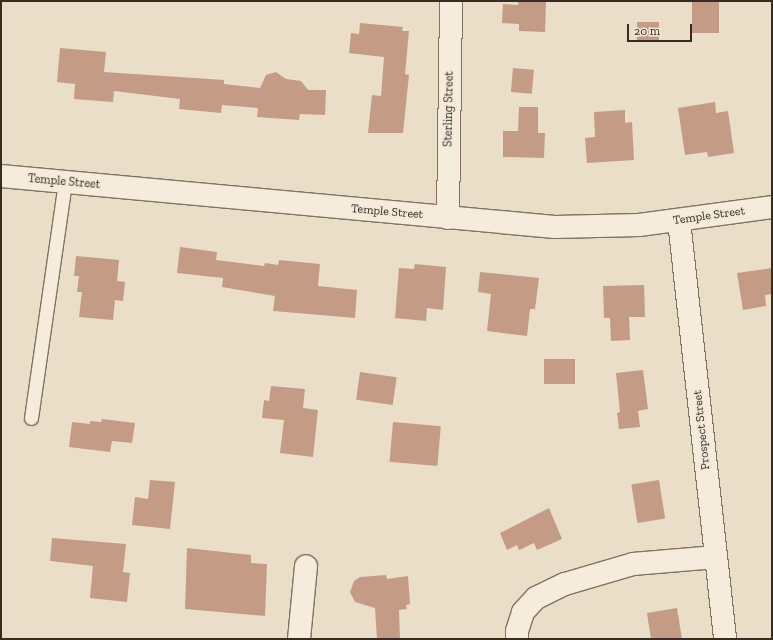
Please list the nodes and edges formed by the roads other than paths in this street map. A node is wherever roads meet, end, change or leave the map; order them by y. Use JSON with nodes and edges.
{"nodes":[{"id":1,"x":451,"y":1,"type":"edge"},
{"id":2,"x":1,"y":176,"type":"edge"},
{"id":3,"x":65,"y":182,"type":"junction"},
{"id":4,"x":772,"y":208,"type":"edge"},
{"id":5,"x":448,"y":218,"type":"junction"},
{"id":6,"x":679,"y":221,"type":"junction"},
{"id":7,"x":30,"y":418,"type":"dead end"},
{"id":8,"x":716,"y":557,"type":"junction"},
{"id":9,"x":306,"y":566,"type":"dead end"},
{"id":10,"x":300,"y":639,"type":"edge"},
{"id":11,"x":517,"y":639,"type":"edge"},
{"id":12,"x":725,"y":639,"type":"edge"}],
"edges":[{"from":1,"to":5,"type":"street","name":"Sterling Street"},
{"from":2,"to":3,"type":"street","name":"Temple Street"},
{"from":3,"to":5,"type":"street","name":"Temple Street"},
{"from":3,"to":7,"type":"lane"},
{"from":4,"to":6,"type":"street","name":"Temple Street"},
{"from":5,"to":6,"type":"street","name":"Temple Street"},
{"from":6,"to":8,"type":"street","name":"Prospect Street"},
{"from":8,"to":11,"type":"street"},
{"from":8,"to":12,"type":"street","name":"Prospect Street"},
{"from":9,"to":10,"type":"street"}]}
